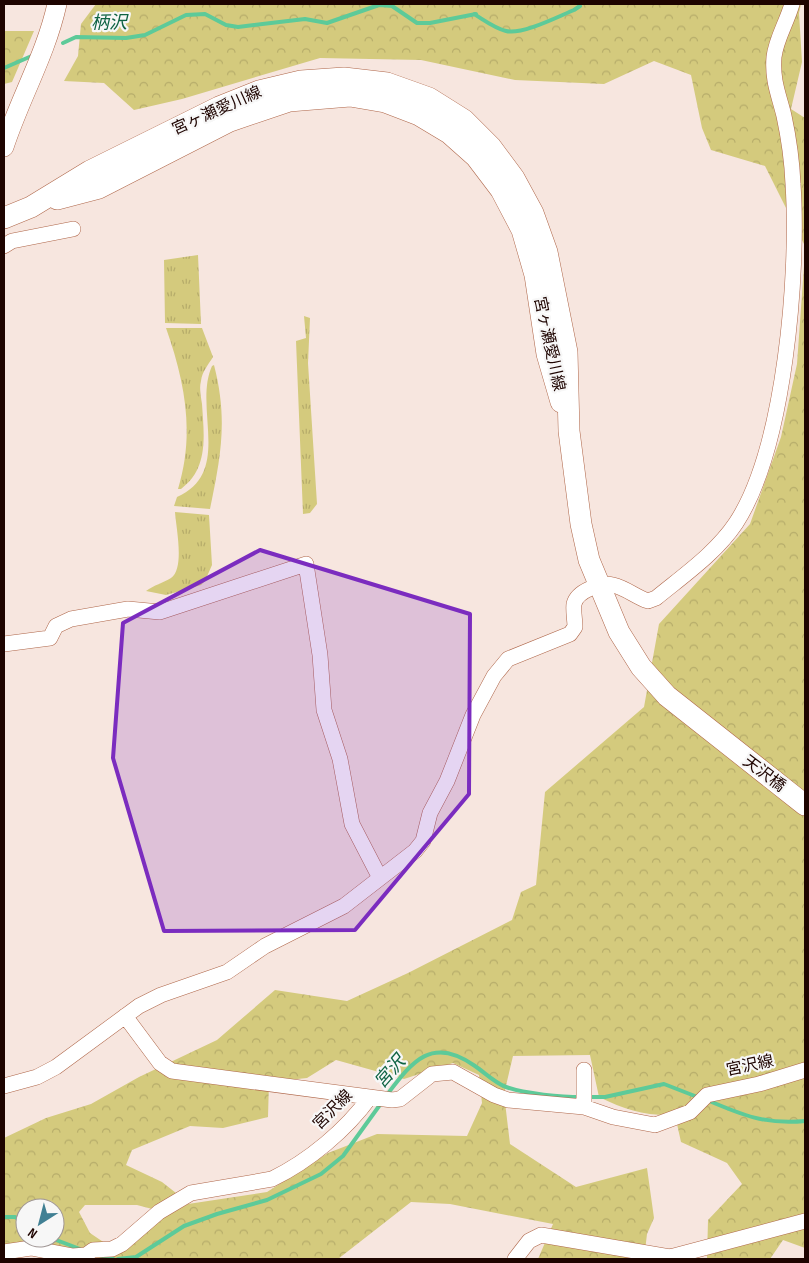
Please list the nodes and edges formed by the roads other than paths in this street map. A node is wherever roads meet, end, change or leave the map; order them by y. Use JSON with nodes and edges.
{"nodes":[{"id":1,"x":57,"y":4,"type":"edge"},
{"id":2,"x":792,"y":4,"type":"edge"},
{"id":3,"x":4,"y":146,"type":"edge"},
{"id":4,"x":4,"y":218,"type":"edge"},
{"id":5,"x":73,"y":229,"type":"dead end"},
{"id":6,"x":4,"y":246,"type":"edge"},
{"id":7,"x":598,"y":586,"type":"junction"},
{"id":8,"x":4,"y":644,"type":"edge"},
{"id":9,"x":723,"y":742,"type":"joint"},
{"id":10,"x":805,"y":805,"type":"edge"},
{"id":11,"x":380,"y":878,"type":"junction"},
{"id":12,"x":125,"y":1016,"type":"junction"},
{"id":13,"x":584,"y":1070,"type":"dead end"},
{"id":14,"x":805,"y":1070,"type":"edge"},
{"id":15,"x":4,"y":1086,"type":"edge"},
{"id":16,"x":370,"y":1097,"type":"junction"},
{"id":17,"x":584,"y":1107,"type":"junction"},
{"id":18,"x":805,"y":1221,"type":"edge"},
{"id":19,"x":4,"y":1252,"type":"edge"},
{"id":20,"x":515,"y":1259,"type":"edge"}],
"edges":[{"from":1,"to":3,"type":"street"},
{"from":2,"to":7,"type":"street"},
{"from":4,"to":7,"type":"main road","name":"宮ヶ瀬愛川線"},
{"from":5,"to":6,"type":"street"},
{"from":7,"to":9,"type":"main road","name":"宮ヶ瀬愛川線"},
{"from":7,"to":11,"type":"street"},
{"from":8,"to":11,"type":"street"},
{"from":9,"to":10,"type":"main road","name":"天沢橋"},
{"from":11,"to":12,"type":"street"},
{"from":12,"to":15,"type":"street"},
{"from":12,"to":16,"type":"street"},
{"from":13,"to":17,"type":"street"},
{"from":14,"to":17,"type":"street","name":"宮沢線"},
{"from":16,"to":17,"type":"street","name":"宮沢線"},
{"from":16,"to":19,"type":"street","name":"宮沢線"},
{"from":18,"to":20,"type":"street"}]}
